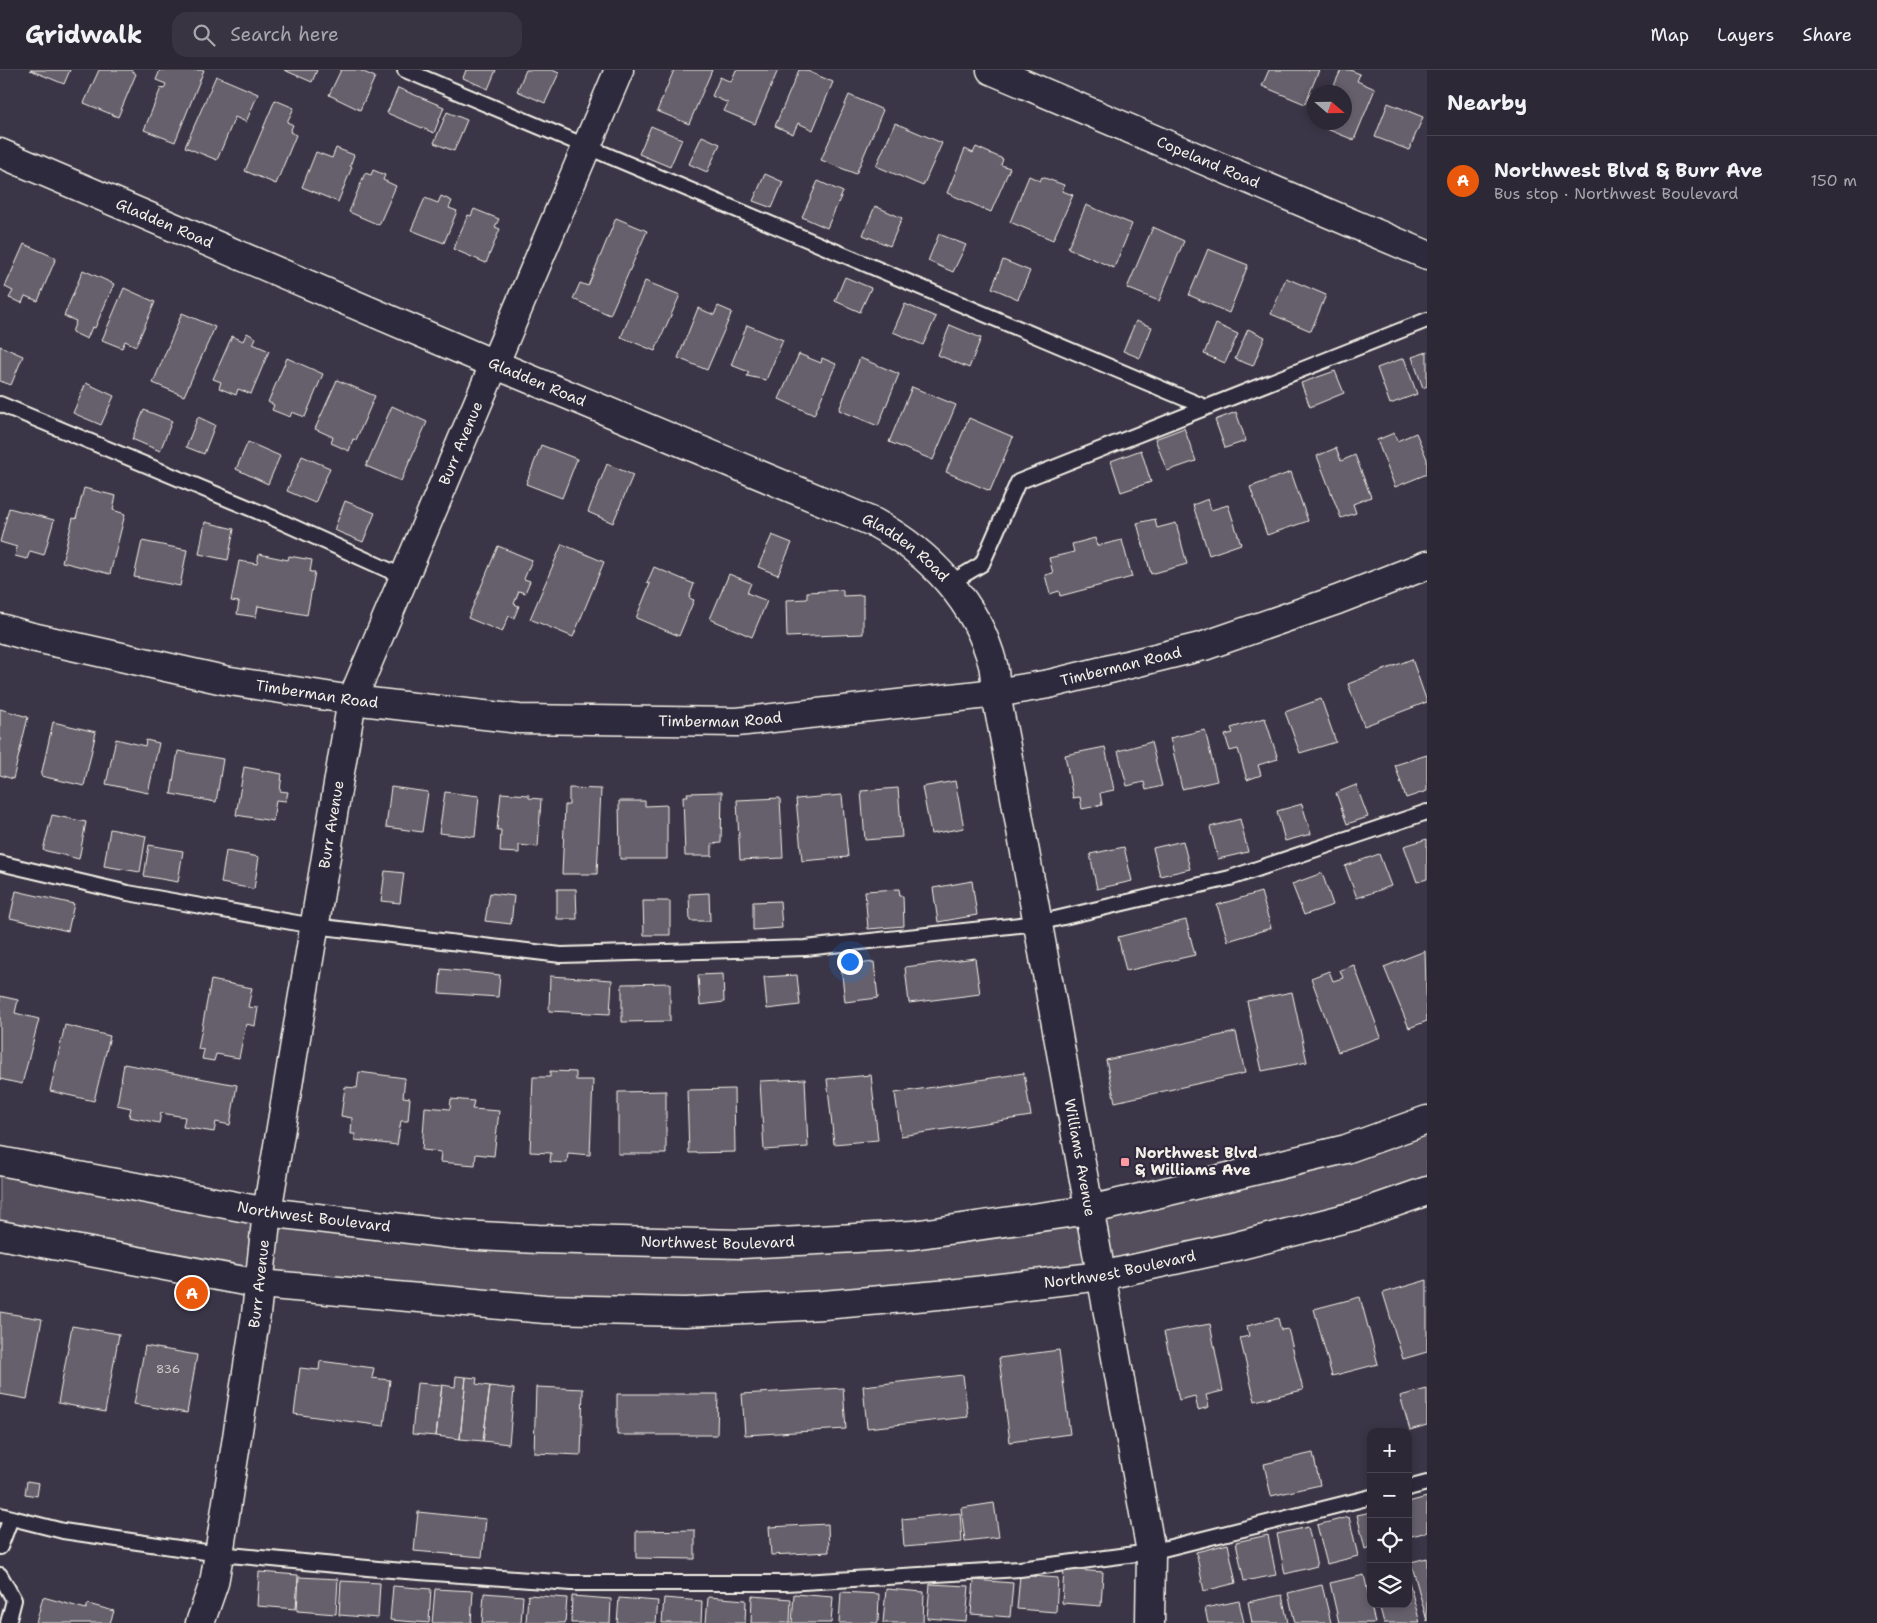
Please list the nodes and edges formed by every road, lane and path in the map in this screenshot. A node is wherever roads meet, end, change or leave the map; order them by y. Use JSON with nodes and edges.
{"nodes":[{"id":1,"x":405,"y":70,"type":"edge"},
{"id":2,"x":619,"y":70,"type":"edge"},
{"id":3,"x":991,"y":70,"type":"edge"},
{"id":4,"x":587,"y":146,"type":"junction"},
{"id":5,"x":0,"y":152,"type":"edge"},
{"id":6,"x":1427,"y":255,"type":"edge"},
{"id":7,"x":1427,"y":320,"type":"edge"},
{"id":8,"x":494,"y":364,"type":"junction"},
{"id":9,"x":0,"y":404,"type":"edge"},
{"id":10,"x":1205,"y":407,"type":"junction"},
{"id":11,"x":1427,"y":565,"type":"edge"},
{"id":12,"x":404,"y":577,"type":"junction"},
{"id":13,"x":950,"y":584,"type":"junction"},
{"id":14,"x":0,"y":628,"type":"edge"},
{"id":15,"x":996,"y":693,"type":"junction"},
{"id":16,"x":352,"y":700,"type":"junction"},
{"id":17,"x":1427,"y":812,"type":"edge"},
{"id":18,"x":0,"y":863,"type":"edge"},
{"id":19,"x":1038,"y":923,"type":"junction"},
{"id":20,"x":314,"y":926,"type":"junction"},
{"id":21,"x":1427,"y":1120,"type":"edge"},
{"id":22,"x":0,"y":1161,"type":"edge"},
{"id":23,"x":1427,"y":1191,"type":"edge"},
{"id":24,"x":1089,"y":1210,"type":"junction"},
{"id":25,"x":267,"y":1212,"type":"junction"},
{"id":26,"x":0,"y":1235,"type":"edge"},
{"id":27,"x":1101,"y":1276,"type":"junction"},
{"id":28,"x":260,"y":1284,"type":"junction"},
{"id":29,"x":1427,"y":1483,"type":"edge"},
{"id":30,"x":1412,"y":1487,"type":"edge"},
{"id":31,"x":1367,"y":1498,"type":"edge"},
{"id":32,"x":6,"y":1516,"type":"edge"},
{"id":33,"x":0,"y":1547,"type":"edge"},
{"id":34,"x":1151,"y":1552,"type":"junction"},
{"id":35,"x":219,"y":1554,"type":"junction"},
{"id":36,"x":0,"y":1575,"type":"edge"},
{"id":37,"x":8,"y":1623,"type":"edge"},
{"id":38,"x":200,"y":1623,"type":"edge"},
{"id":39,"x":1150,"y":1623,"type":"edge"}],
"edges":[{"from":1,"to":4,"type":"lane"},
{"from":2,"to":4,"type":"street","name":"Burr Avenue"},
{"from":3,"to":6,"type":"street","name":"Copeland Road"},
{"from":4,"to":8,"type":"street","name":"Burr Avenue"},
{"from":4,"to":10,"type":"lane"},
{"from":5,"to":8,"type":"street","name":"Gladden Road"},
{"from":7,"to":10,"type":"lane"},
{"from":8,"to":12,"type":"street","name":"Burr Avenue"},
{"from":8,"to":13,"type":"street","name":"Gladden Road"},
{"from":9,"to":12,"type":"lane"},
{"from":10,"to":13,"type":"lane"},
{"from":11,"to":15,"type":"street","name":"Timberman Road"},
{"from":12,"to":16,"type":"street","name":"Burr Avenue"},
{"from":13,"to":15,"type":"street","name":"Gladden Road"},
{"from":14,"to":16,"type":"street","name":"Timberman Road"},
{"from":15,"to":16,"type":"street","name":"Timberman Road"},
{"from":15,"to":19,"type":"street","name":"Williams Avenue"},
{"from":16,"to":20,"type":"street","name":"Burr Avenue"},
{"from":17,"to":19,"type":"lane"},
{"from":18,"to":20,"type":"lane"},
{"from":19,"to":20,"type":"lane"},
{"from":19,"to":24,"type":"street","name":"Williams Avenue"},
{"from":20,"to":25,"type":"street","name":"Burr Avenue"},
{"from":21,"to":24,"type":"street","name":"Northwest Boulevard"},
{"from":22,"to":25,"type":"street","name":"Northwest Boulevard"},
{"from":23,"to":27,"type":"street","name":"Northwest Boulevard"},
{"from":24,"to":25,"type":"street","name":"Northwest Boulevard"},
{"from":24,"to":27,"type":"street","name":"Williams Avenue"},
{"from":25,"to":28,"type":"street","name":"Burr Avenue"},
{"from":26,"to":28,"type":"street","name":"Northwest Boulevard"},
{"from":27,"to":28,"type":"street","name":"Northwest Boulevard"},
{"from":27,"to":34,"type":"street","name":"Williams Avenue"},
{"from":28,"to":35,"type":"street","name":"Burr Avenue"},
{"from":29,"to":30,"type":"lane"},
{"from":31,"to":34,"type":"lane"},
{"from":32,"to":33,"type":"lane"},
{"from":32,"to":35,"type":"lane"},
{"from":34,"to":35,"type":"lane"},
{"from":34,"to":39,"type":"street","name":"Williams Avenue"},
{"from":35,"to":38,"type":"street","name":"Burr Avenue"},
{"from":36,"to":37,"type":"lane"}]}
